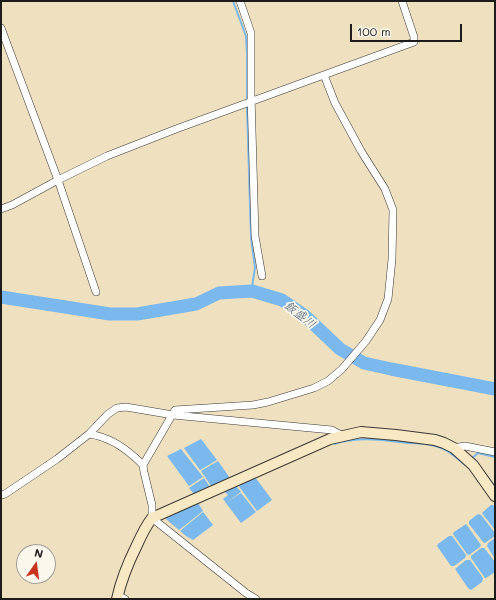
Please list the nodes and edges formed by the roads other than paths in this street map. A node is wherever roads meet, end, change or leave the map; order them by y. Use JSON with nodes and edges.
{"nodes":[{"id":1,"x":240,"y":1,"type":"edge"},
{"id":2,"x":402,"y":1,"type":"edge"},
{"id":3,"x":1,"y":28,"type":"edge"},
{"id":4,"x":324,"y":75,"type":"junction"},
{"id":5,"x":252,"y":102,"type":"junction"},
{"id":6,"x":58,"y":180,"type":"junction"},
{"id":7,"x":1,"y":208,"type":"edge"},
{"id":8,"x":262,"y":276,"type":"dead end"},
{"id":9,"x":96,"y":292,"type":"dead end"},
{"id":10,"x":173,"y":415,"type":"junction"},
{"id":11,"x":89,"y":434,"type":"junction"},
{"id":12,"x":343,"y":436,"type":"junction"},
{"id":13,"x":454,"y":448,"type":"junction"},
{"id":14,"x":495,"y":452,"type":"edge"},
{"id":15,"x":143,"y":465,"type":"junction"},
{"id":16,"x":1,"y":495,"type":"edge"},
{"id":17,"x":495,"y":496,"type":"edge"},
{"id":18,"x":152,"y":518,"type":"junction"},
{"id":19,"x":120,"y":598,"type":"edge"},
{"id":20,"x":256,"y":599,"type":"edge"}],
"edges":[{"from":1,"to":5,"type":"street"},
{"from":2,"to":4,"type":"street"},
{"from":3,"to":6,"type":"street"},
{"from":4,"to":5,"type":"street"},
{"from":4,"to":10,"type":"street"},
{"from":5,"to":6,"type":"street"},
{"from":5,"to":8,"type":"street"},
{"from":6,"to":7,"type":"street"},
{"from":6,"to":9,"type":"street"},
{"from":10,"to":11,"type":"street"},
{"from":10,"to":12,"type":"street"},
{"from":10,"to":15,"type":"street"},
{"from":11,"to":15,"type":"street"},
{"from":11,"to":16,"type":"street"},
{"from":12,"to":13,"type":"street"},
{"from":12,"to":18,"type":"street"},
{"from":13,"to":14,"type":"street"},
{"from":13,"to":17,"type":"street"},
{"from":15,"to":18,"type":"street"},
{"from":18,"to":19,"type":"street"},
{"from":18,"to":20,"type":"street"}]}
